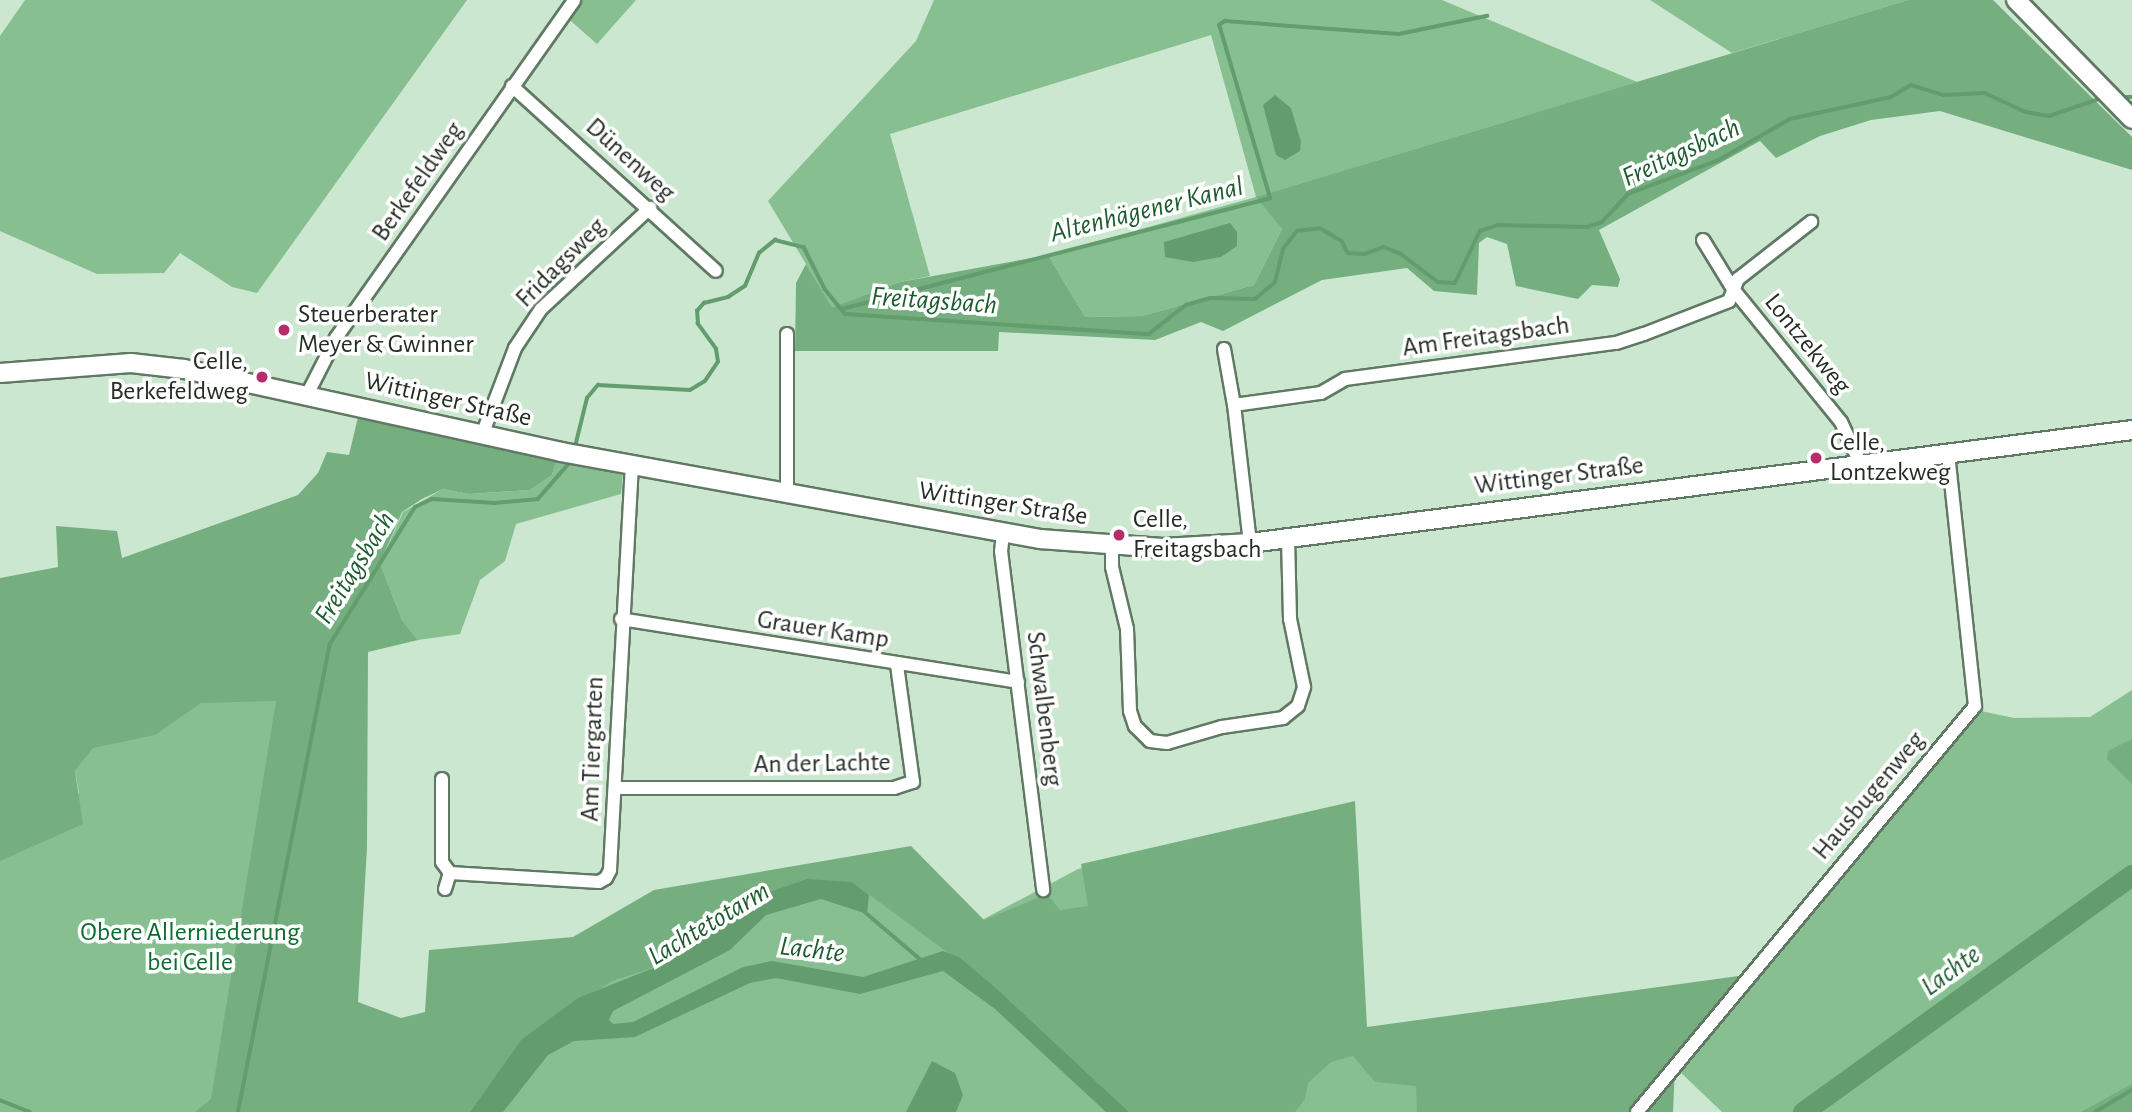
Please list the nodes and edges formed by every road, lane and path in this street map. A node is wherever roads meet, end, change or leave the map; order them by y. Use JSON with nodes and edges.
{"nodes":[{"id":1,"x":574,"y":0,"type":"edge"},
{"id":2,"x":2016,"y":0,"type":"edge"},
{"id":3,"x":512,"y":86,"type":"junction"},
{"id":4,"x":2132,"y":119,"type":"edge"},
{"id":5,"x":650,"y":208,"type":"junction"},
{"id":6,"x":1811,"y":222,"type":"dead end"},
{"id":7,"x":1703,"y":240,"type":"dead end"},
{"id":8,"x":716,"y":271,"type":"dead end"},
{"id":9,"x":1733,"y":289,"type":"junction"},
{"id":10,"x":787,"y":334,"type":"dead end"},
{"id":11,"x":1224,"y":349,"type":"dead end"},
{"id":12,"x":0,"y":373,"type":"edge"},
{"id":13,"x":307,"y":396,"type":"junction"},
{"id":14,"x":1234,"y":405,"type":"junction"},
{"id":15,"x":2132,"y":430,"type":"edge"},
{"id":16,"x":482,"y":435,"type":"junction"},
{"id":17,"x":1948,"y":454,"type":"junction"},
{"id":18,"x":632,"y":465,"type":"junction"},
{"id":19,"x":1861,"y":465,"type":"junction"},
{"id":20,"x":787,"y":492,"type":"junction"},
{"id":21,"x":1003,"y":533,"type":"junction"},
{"id":22,"x":1288,"y":537,"type":"junction"},
{"id":23,"x":1250,"y":543,"type":"junction"},
{"id":24,"x":1112,"y":546,"type":"junction"},
{"id":25,"x":621,"y":619,"type":"junction"},
{"id":26,"x":897,"y":665,"type":"junction"},
{"id":27,"x":1018,"y":682,"type":"junction"},
{"id":28,"x":442,"y":779,"type":"dead end"},
{"id":29,"x":615,"y":788,"type":"junction"},
{"id":30,"x":450,"y":873,"type":"junction"},
{"id":31,"x":445,"y":889,"type":"dead end"},
{"id":32,"x":1044,"y":890,"type":"dead end"},
{"id":33,"x":1637,"y":1112,"type":"edge"}],
"edges":[{"from":1,"to":3,"type":"street","name":"Berkefeldweg"},
{"from":2,"to":4,"type":"main road"},
{"from":3,"to":5,"type":"street","name":"Dünenweg"},
{"from":3,"to":13,"type":"street","name":"Berkefeldweg"},
{"from":5,"to":8,"type":"street","name":"Dünenweg"},
{"from":5,"to":16,"type":"street","name":"Fridagsweg"},
{"from":6,"to":9,"type":"street","name":"Lontzekweg"},
{"from":7,"to":9,"type":"street","name":"Lontzekweg"},
{"from":9,"to":14,"type":"street","name":"Am Freitagsbach"},
{"from":9,"to":19,"type":"street","name":"Lontzekweg"},
{"from":10,"to":20,"type":"street"},
{"from":11,"to":14,"type":"street"},
{"from":12,"to":13,"type":"main road","name":"Wittinger Straße"},
{"from":13,"to":16,"type":"main road","name":"Wittinger Straße"},
{"from":14,"to":23,"type":"street"},
{"from":15,"to":17,"type":"main road","name":"Wittinger Straße"},
{"from":16,"to":18,"type":"main road","name":"Wittinger Straße"},
{"from":17,"to":19,"type":"main road","name":"Wittinger Straße"},
{"from":17,"to":33,"type":"street","name":"Hausbugenweg"},
{"from":18,"to":20,"type":"main road","name":"Wittinger Straße"},
{"from":18,"to":25,"type":"street","name":"Am Tiergarten"},
{"from":19,"to":22,"type":"main road","name":"Wittinger Straße"},
{"from":20,"to":21,"type":"main road","name":"Wittinger Straße"},
{"from":21,"to":24,"type":"main road","name":"Wittinger Straße"},
{"from":21,"to":27,"type":"street","name":"Schwalbenberg"},
{"from":22,"to":23,"type":"main road","name":"Wittinger Straße"},
{"from":22,"to":24,"type":"street"},
{"from":23,"to":24,"type":"main road","name":"Wittinger Straße"},
{"from":25,"to":26,"type":"street","name":"Grauer Kamp"},
{"from":25,"to":29,"type":"street","name":"Am Tiergarten"},
{"from":26,"to":27,"type":"street","name":"Grauer Kamp"},
{"from":26,"to":29,"type":"street","name":"An der Lachte"},
{"from":27,"to":32,"type":"street","name":"Schwalbenberg"},
{"from":28,"to":30,"type":"street"},
{"from":29,"to":30,"type":"street","name":"Am Tiergarten"},
{"from":30,"to":31,"type":"street"}]}
